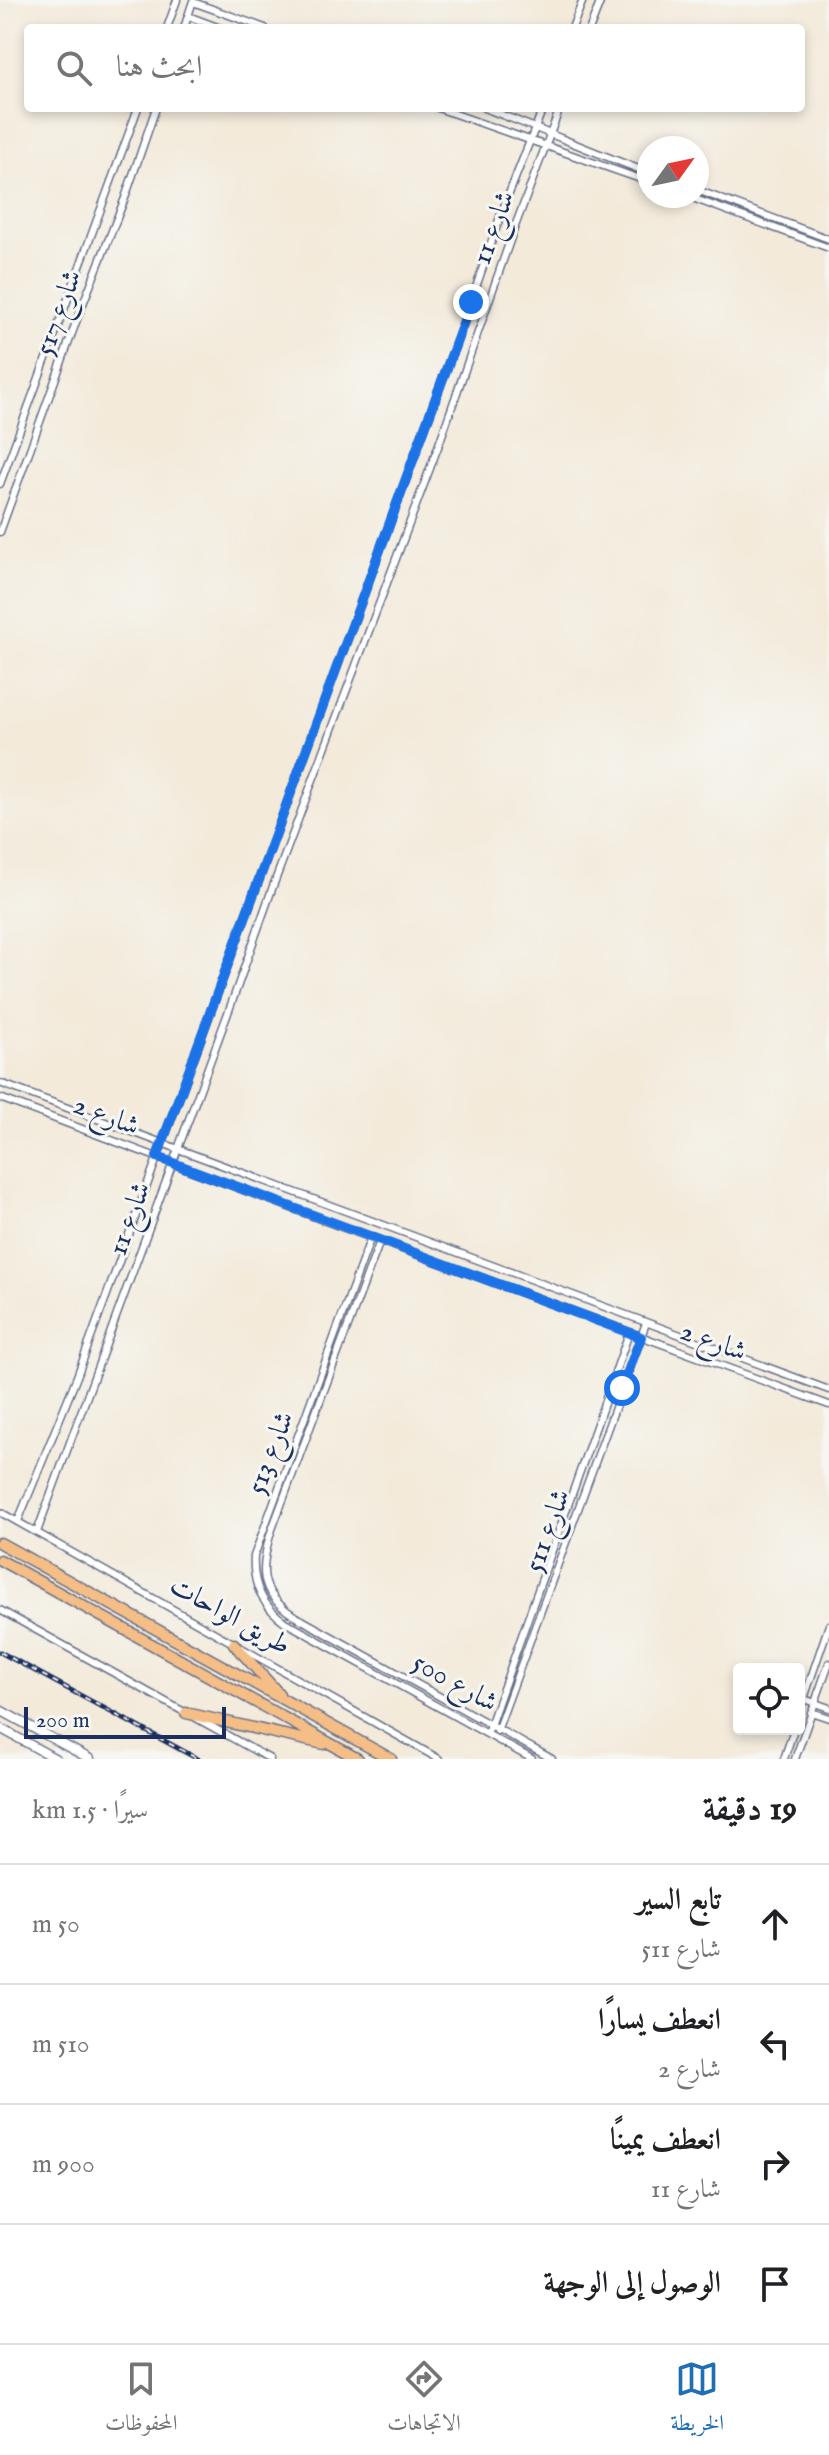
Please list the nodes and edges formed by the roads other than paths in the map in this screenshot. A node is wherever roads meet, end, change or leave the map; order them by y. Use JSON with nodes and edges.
{"nodes":[{"id":1,"x":177,"y":0,"type":"edge"},
{"id":2,"x":583,"y":0,"type":"edge"},
{"id":3,"x":601,"y":0,"type":"edge"},
{"id":4,"x":194,"y":1,"type":"edge"},
{"id":5,"x":188,"y":16,"type":"junction"},
{"id":6,"x":168,"y":24,"type":"edge"},
{"id":7,"x":185,"y":24,"type":"edge"},
{"id":8,"x":209,"y":24,"type":"edge"},
{"id":9,"x":254,"y":24,"type":"edge"},
{"id":10,"x":574,"y":24,"type":"edge"},
{"id":11,"x":592,"y":24,"type":"edge"},
{"id":12,"x":137,"y":112,"type":"edge"},
{"id":13,"x":155,"y":112,"type":"edge"},
{"id":14,"x":449,"y":112,"type":"edge"},
{"id":15,"x":495,"y":112,"type":"edge"},
{"id":16,"x":542,"y":112,"type":"edge"},
{"id":17,"x":559,"y":112,"type":"edge"},
{"id":18,"x":536,"y":127,"type":"junction"},
{"id":19,"x":551,"y":134,"type":"junction"},
{"id":20,"x":530,"y":142,"type":"junction"},
{"id":21,"x":546,"y":147,"type":"junction"},
{"id":22,"x":637,"y":168,"type":"edge"},
{"id":23,"x":114,"y":177,"type":"junction"},
{"id":24,"x":637,"y":178,"type":"edge"},
{"id":25,"x":130,"y":183,"type":"junction"},
{"id":26,"x":109,"y":193,"type":"junction"},
{"id":27,"x":709,"y":194,"type":"edge"},
{"id":28,"x":125,"y":198,"type":"junction"},
{"id":29,"x":709,"y":204,"type":"edge"},
{"id":30,"x":829,"y":239,"type":"edge"},
{"id":31,"x":829,"y":248,"type":"edge"},
{"id":32,"x":0,"y":484,"type":"edge"},
{"id":33,"x":0,"y":532,"type":"edge"},
{"id":34,"x":304,"y":754,"type":"junction"},
{"id":35,"x":319,"y":760,"type":"junction"},
{"id":36,"x":0,"y":1083,"type":"edge"},
{"id":37,"x":0,"y":1098,"type":"edge"},
{"id":38,"x":162,"y":1143,"type":"junction"},
{"id":39,"x":177,"y":1149,"type":"junction"},
{"id":40,"x":157,"y":1157,"type":"junction"},
{"id":41,"x":172,"y":1163,"type":"junction"},
{"id":42,"x":389,"y":1227,"type":"junction"},
{"id":43,"x":371,"y":1237,"type":"junction"},
{"id":44,"x":382,"y":1242,"type":"junction"},
{"id":45,"x":646,"y":1323,"type":"junction"},
{"id":46,"x":629,"y":1333,"type":"junction"},
{"id":47,"x":340,"y":1334,"type":"junction"},
{"id":48,"x":641,"y":1337,"type":"junction"},
{"id":49,"x":829,"y":1390,"type":"edge"},
{"id":50,"x":829,"y":1405,"type":"edge"},
{"id":51,"x":0,"y":1512,"type":"edge"},
{"id":52,"x":18,"y":1521,"type":"junction"},
{"id":53,"x":268,"y":1531,"type":"junction"},
{"id":54,"x":37,"y":1532,"type":"junction"},
{"id":55,"x":0,"y":1543,"type":"edge"},
{"id":56,"x":0,"y":1560,"type":"edge"},
{"id":57,"x":0,"y":1610,"type":"edge"},
{"id":58,"x":829,"y":1625,"type":"edge"},
{"id":59,"x":339,"y":1641,"type":"junction"},
{"id":60,"x":234,"y":1644,"type":"junction"},
{"id":61,"x":335,"y":1650,"type":"junction"},
{"id":62,"x":829,"y":1663,"type":"edge"},
{"id":63,"x":805,"y":1696,"type":"edge"},
{"id":64,"x":805,"y":1699,"type":"edge"},
{"id":65,"x":444,"y":1700,"type":"junction"},
{"id":66,"x":286,"y":1701,"type":"junction"},
{"id":67,"x":815,"y":1703,"type":"junction"},
{"id":68,"x":440,"y":1708,"type":"junction"},
{"id":69,"x":829,"y":1708,"type":"edge"},
{"id":70,"x":0,"y":1710,"type":"edge"},
{"id":71,"x":805,"y":1711,"type":"edge"},
{"id":72,"x":812,"y":1712,"type":"junction"},
{"id":73,"x":186,"y":1713,"type":"junction"},
{"id":74,"x":829,"y":1718,"type":"edge"},
{"id":75,"x":490,"y":1725,"type":"junction"},
{"id":76,"x":0,"y":1728,"type":"edge"},
{"id":77,"x":498,"y":1729,"type":"junction"},
{"id":78,"x":487,"y":1734,"type":"junction"},
{"id":79,"x":792,"y":1735,"type":"edge"},
{"id":80,"x":495,"y":1738,"type":"junction"},
{"id":81,"x":336,"y":1747,"type":"junction"},
{"id":82,"x":56,"y":1759,"type":"edge"},
{"id":83,"x":90,"y":1759,"type":"edge"},
{"id":84,"x":270,"y":1759,"type":"edge"},
{"id":85,"x":358,"y":1759,"type":"edge"},
{"id":86,"x":391,"y":1759,"type":"edge"},
{"id":87,"x":439,"y":1759,"type":"edge"},
{"id":88,"x":532,"y":1759,"type":"edge"},
{"id":89,"x":552,"y":1759,"type":"edge"},
{"id":90,"x":784,"y":1759,"type":"edge"},
{"id":91,"x":795,"y":1759,"type":"edge"}],
"edges":[{"from":1,"to":6,"type":"street"},
{"from":2,"to":10,"type":"street"},
{"from":3,"to":11,"type":"street"},
{"from":4,"to":5,"type":"street"},
{"from":4,"to":9,"type":"street"},
{"from":5,"to":7,"type":"street"},
{"from":5,"to":8,"type":"street"},
{"from":12,"to":23,"type":"street","name":"شارع 517"},
{"from":13,"to":25,"type":"street","name":"شارع 517"},
{"from":14,"to":20,"type":"street"},
{"from":15,"to":18,"type":"street"},
{"from":16,"to":18,"type":"street","name":"شارع 11"},
{"from":17,"to":19,"type":"street","name":"شارع 11"},
{"from":18,"to":19,"type":"street"},
{"from":18,"to":20,"type":"street","name":"شارع 11"},
{"from":19,"to":21,"type":"street","name":"شارع 11"},
{"from":19,"to":22,"type":"street"},
{"from":20,"to":21,"type":"street"},
{"from":20,"to":34,"type":"street","name":"شارع 11"},
{"from":21,"to":24,"type":"street"},
{"from":21,"to":35,"type":"street","name":"شارع 11"},
{"from":23,"to":25,"type":"street"},
{"from":23,"to":26,"type":"street","name":"شارع 517"},
{"from":25,"to":28,"type":"street","name":"شارع 517"},
{"from":26,"to":28,"type":"street"},
{"from":26,"to":32,"type":"street","name":"شارع 517"},
{"from":27,"to":30,"type":"street"},
{"from":28,"to":33,"type":"street","name":"شارع 517"},
{"from":29,"to":31,"type":"street"},
{"from":34,"to":35,"type":"street"},
{"from":34,"to":38,"type":"street","name":"شارع 11"},
{"from":35,"to":39,"type":"street","name":"شارع 11"},
{"from":36,"to":38,"type":"street","name":"شارع 2"},
{"from":37,"to":40,"type":"street","name":"شارع 2"},
{"from":38,"to":39,"type":"street","name":"شارع 2"},
{"from":38,"to":40,"type":"street","name":"شارع 11"},
{"from":39,"to":41,"type":"street","name":"شارع 11"},
{"from":39,"to":42,"type":"street","name":"شارع 2"},
{"from":40,"to":41,"type":"street","name":"شارع 2"},
{"from":40,"to":52,"type":"street","name":"شارع 11"},
{"from":41,"to":43,"type":"street","name":"شارع 2"},
{"from":41,"to":54,"type":"street","name":"شارع 11"},
{"from":42,"to":44,"type":"street","name":"شارع 513"},
{"from":42,"to":45,"type":"street","name":"شارع 2"},
{"from":43,"to":44,"type":"street","name":"شارع 2"},
{"from":43,"to":47,"type":"street","name":"شارع 513"},
{"from":44,"to":46,"type":"street","name":"شارع 2"},
{"from":44,"to":47,"type":"street","name":"شارع 513"},
{"from":45,"to":48,"type":"street","name":"شارع 511"},
{"from":45,"to":49,"type":"street","name":"شارع 2"},
{"from":46,"to":48,"type":"street","name":"شارع 2"},
{"from":46,"to":75,"type":"street","name":"شارع 511"},
{"from":47,"to":53,"type":"street","name":"شارع 513"},
{"from":48,"to":50,"type":"street","name":"شارع 2"},
{"from":48,"to":77,"type":"street","name":"شارع 511"},
{"from":51,"to":52,"type":"street","name":"طريق الواحات"},
{"from":52,"to":54,"type":"street","name":"طريق الواحات"},
{"from":53,"to":59,"type":"street","name":"شارع 513"},
{"from":53,"to":61,"type":"street","name":"شارع 513"},
{"from":54,"to":60,"type":"street","name":"طريق الواحات"},
{"from":55,"to":66,"type":"highway","name":"طريق الواحات"},
{"from":56,"to":81,"type":"highway"},
{"from":57,"to":73,"type":"street"},
{"from":58,"to":63,"type":"street"},
{"from":59,"to":61,"type":"street"},
{"from":59,"to":65,"type":"street","name":"شارع 500"},
{"from":60,"to":66,"type":"highway"},
{"from":60,"to":87,"type":"street","name":"طريق الواحات"},
{"from":61,"to":68,"type":"street","name":"شارع 500"},
{"from":62,"to":67,"type":"street"},
{"from":64,"to":67,"type":"street"},
{"from":65,"to":68,"type":"street"},
{"from":65,"to":75,"type":"street","name":"شارع 500"},
{"from":66,"to":86,"type":"highway","name":"طريق الواحات"},
{"from":67,"to":69,"type":"street"},
{"from":67,"to":72,"type":"street"},
{"from":68,"to":78,"type":"street","name":"شارع 500"},
{"from":70,"to":83,"type":"street"},
{"from":71,"to":72,"type":"street"},
{"from":72,"to":74,"type":"street"},
{"from":72,"to":91,"type":"street"},
{"from":73,"to":81,"type":"highway"},
{"from":73,"to":84,"type":"street"},
{"from":75,"to":77,"type":"street","name":"شارع 500"},
{"from":75,"to":78,"type":"street","name":"شارع 511"},
{"from":76,"to":82,"type":"street"},
{"from":77,"to":80,"type":"street","name":"شارع 511"},
{"from":77,"to":89,"type":"street","name":"شارع 500"},
{"from":78,"to":80,"type":"street","name":"شارع 500"},
{"from":79,"to":90,"type":"street"},
{"from":80,"to":88,"type":"street","name":"شارع 500"},
{"from":81,"to":85,"type":"highway"}]}
